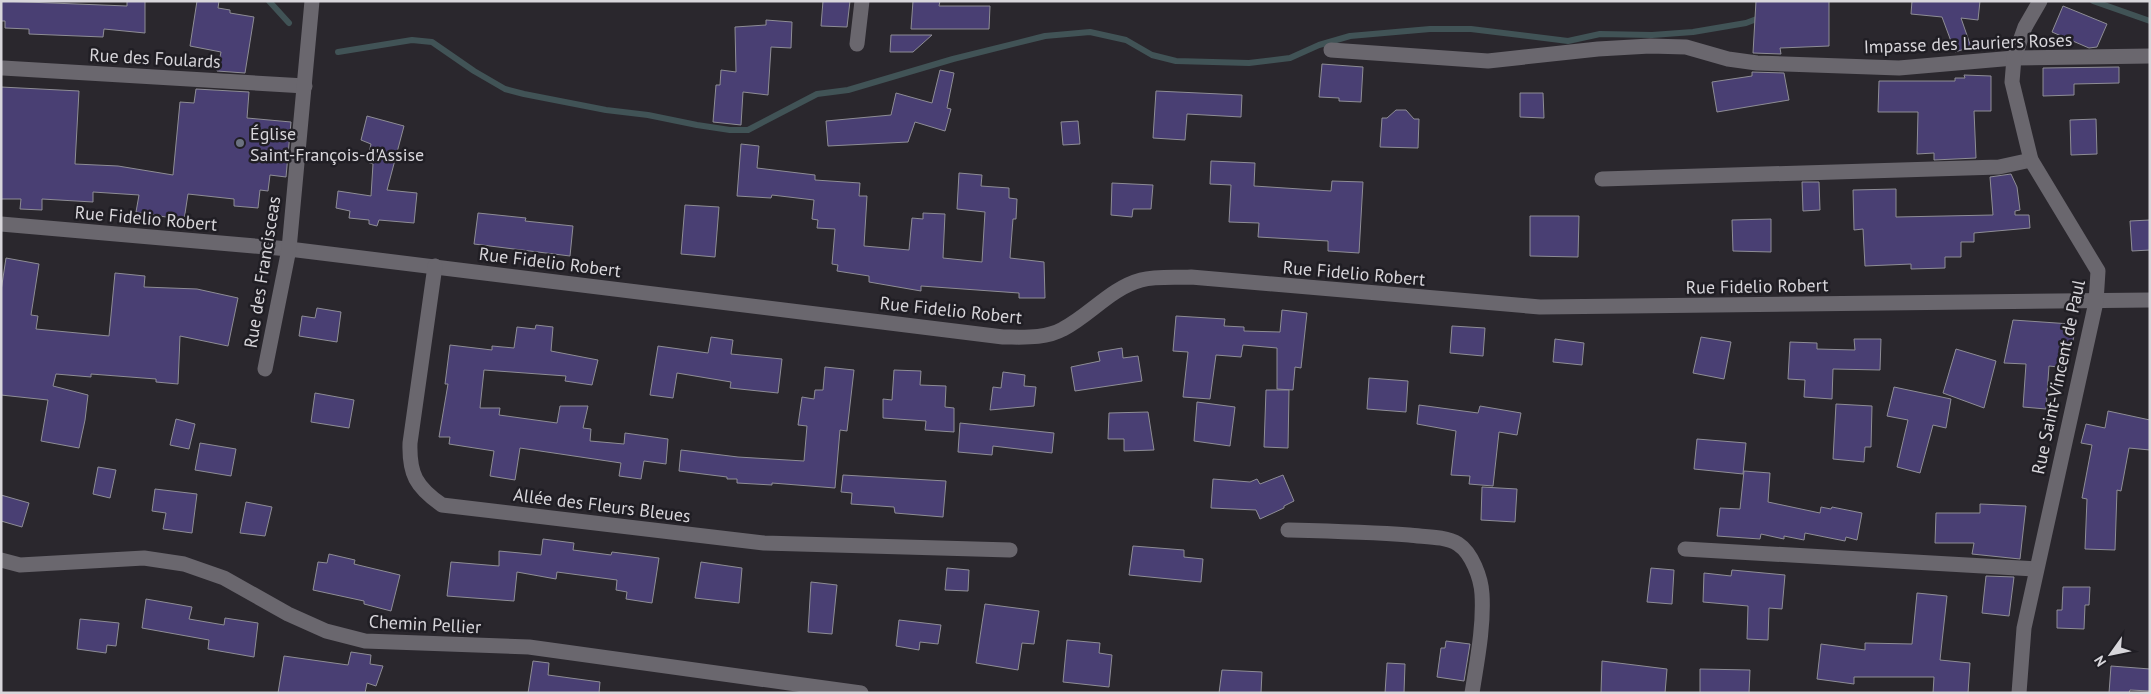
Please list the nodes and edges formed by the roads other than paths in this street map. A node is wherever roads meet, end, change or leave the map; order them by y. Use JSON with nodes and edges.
{"nodes":[{"id":1,"x":312,"y":1,"type":"edge"},
{"id":2,"x":862,"y":1,"type":"edge"},
{"id":3,"x":2040,"y":1,"type":"edge"},
{"id":4,"x":857,"y":44,"type":"dead end"},
{"id":5,"x":1331,"y":50,"type":"dead end"},
{"id":6,"x":2150,"y":56,"type":"edge"},
{"id":7,"x":2014,"y":58,"type":"junction"},
{"id":8,"x":3,"y":68,"type":"dead end"},
{"id":9,"x":305,"y":86,"type":"junction"},
{"id":10,"x":2030,"y":160,"type":"junction"},
{"id":11,"x":1602,"y":179,"type":"dead end"},
{"id":12,"x":1,"y":224,"type":"edge"},
{"id":13,"x":289,"y":249,"type":"junction"},
{"id":14,"x":435,"y":266,"type":"junction"},
{"id":15,"x":2150,"y":300,"type":"edge"},
{"id":16,"x":2096,"y":302,"type":"junction"},
{"id":17,"x":264,"y":369,"type":"dead end"},
{"id":18,"x":1288,"y":530,"type":"dead end"},
{"id":19,"x":1685,"y":549,"type":"dead end"},
{"id":20,"x":1010,"y":550,"type":"dead end"},
{"id":21,"x":1,"y":560,"type":"edge"},
{"id":22,"x":2036,"y":569,"type":"junction"},
{"id":23,"x":861,"y":693,"type":"edge"},
{"id":24,"x":1472,"y":693,"type":"edge"},
{"id":25,"x":2019,"y":693,"type":"edge"}],
"edges":[{"from":1,"to":9,"type":"street","name":"Rue des Francisceas"},
{"from":2,"to":4,"type":"street"},
{"from":3,"to":7,"type":"street","name":"Rue Saint-Vincent de Paul"},
{"from":5,"to":7,"type":"street","name":"Impasse des Lauriers Roses"},
{"from":6,"to":7,"type":"street","name":"Impasse des Lauriers Roses"},
{"from":7,"to":10,"type":"street","name":"Rue Saint-Vincent de Paul"},
{"from":8,"to":9,"type":"street","name":"Rue des Foulards"},
{"from":9,"to":13,"type":"street","name":"Rue des Francisceas"},
{"from":10,"to":11,"type":"street"},
{"from":10,"to":16,"type":"street","name":"Rue Saint-Vincent de Paul"},
{"from":12,"to":13,"type":"street","name":"Rue Fidelio Robert"},
{"from":13,"to":14,"type":"street","name":"Rue Fidelio Robert"},
{"from":13,"to":17,"type":"street","name":"Rue des Francisceas"},
{"from":14,"to":16,"type":"street","name":"Rue Fidelio Robert"},
{"from":14,"to":20,"type":"street","name":"Allée des Fleurs Bleues"},
{"from":15,"to":16,"type":"street","name":"Rue Fidelio Robert"},
{"from":16,"to":22,"type":"street","name":"Rue Saint-Vincent de Paul"},
{"from":18,"to":24,"type":"street"},
{"from":19,"to":22,"type":"street"},
{"from":21,"to":23,"type":"street","name":"Chemin Pellier"},
{"from":22,"to":25,"type":"street","name":"Rue Saint-Vincent de Paul"}]}
